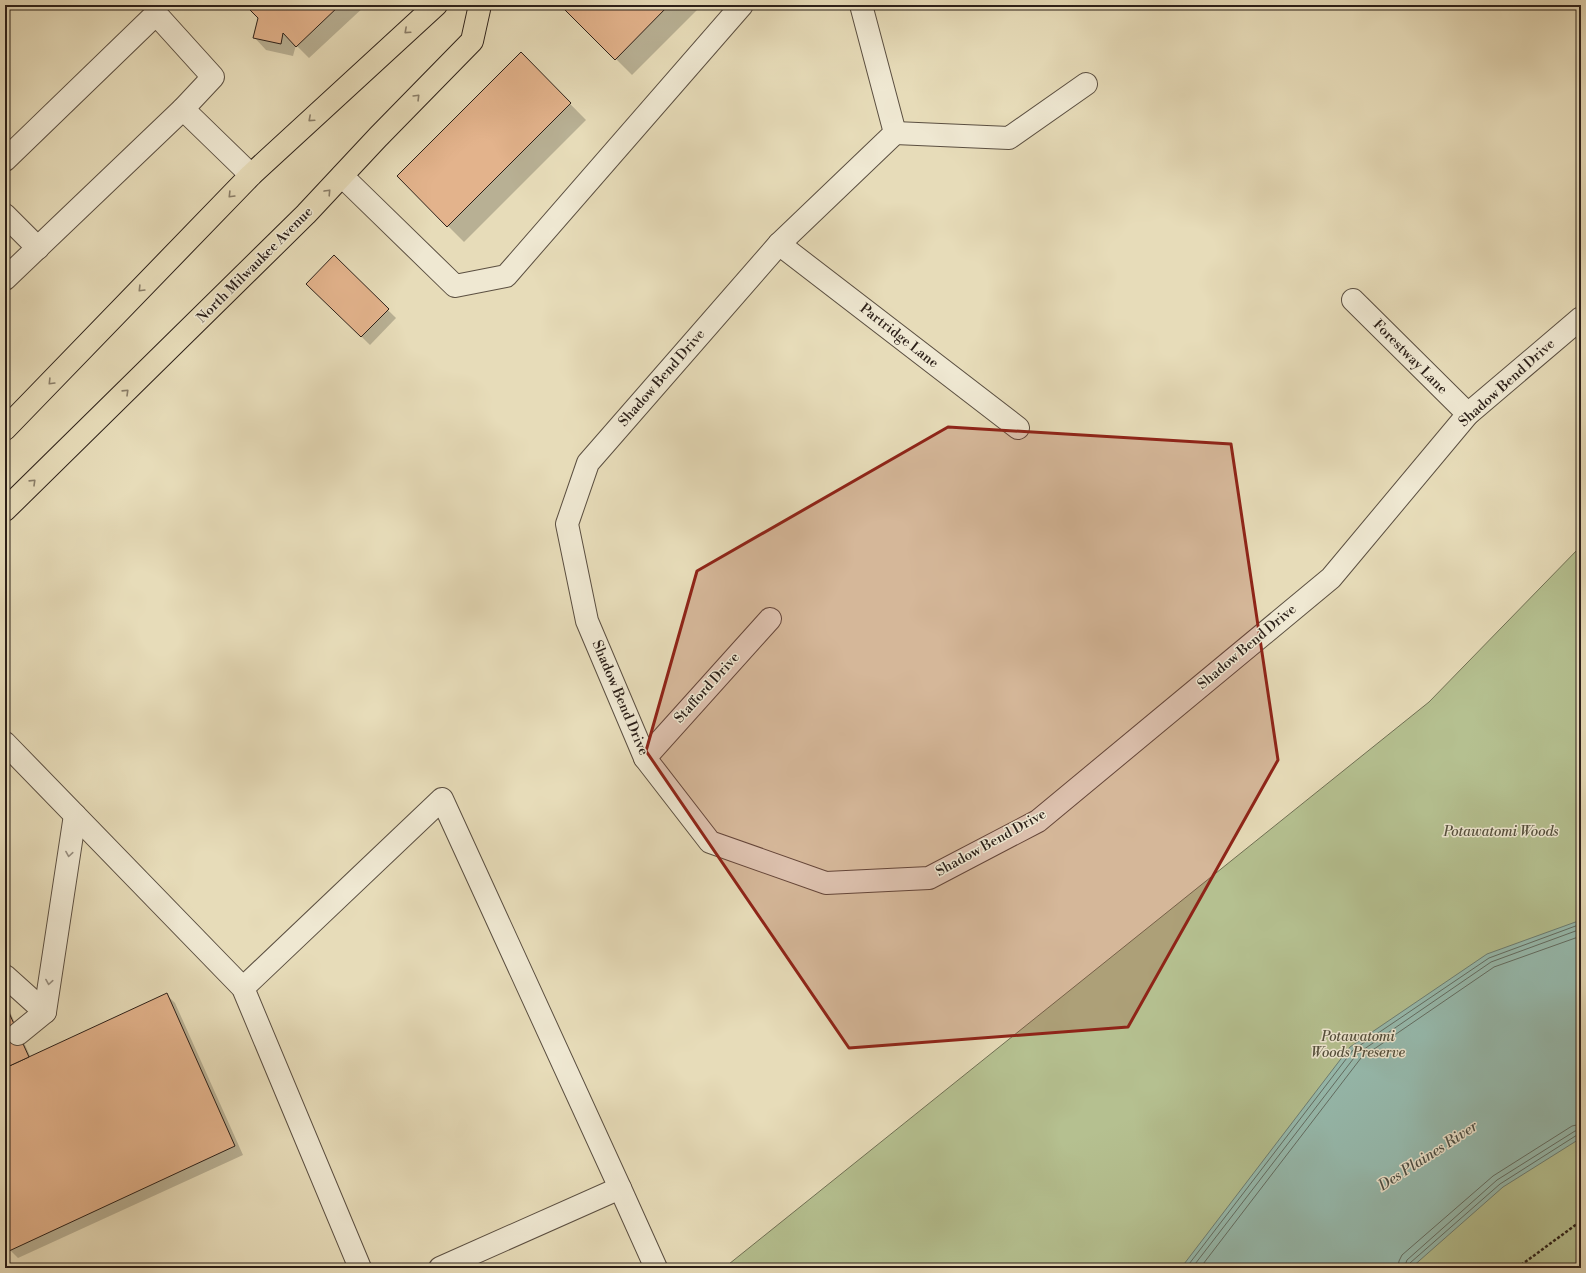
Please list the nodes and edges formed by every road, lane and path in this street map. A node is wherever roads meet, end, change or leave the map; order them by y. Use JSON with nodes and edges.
{"nodes":[{"id":1,"x":436,"y":5,"type":"edge"},
{"id":2,"x":480,"y":5,"type":"edge"},
{"id":3,"x":742,"y":5,"type":"edge"},
{"id":4,"x":861,"y":5,"type":"edge"},
{"id":5,"x":1086,"y":84,"type":"dead end"},
{"id":6,"x":183,"y":109,"type":"junction"},
{"id":7,"x":895,"y":133,"type":"junction"},
{"id":8,"x":5,"y":160,"type":"edge"},
{"id":9,"x":251,"y":175,"type":"junction"},
{"id":10,"x":342,"y":176,"type":"junction"},
{"id":11,"x":5,"y":215,"type":"edge"},
{"id":12,"x":779,"y":244,"type":"junction"},
{"id":13,"x":38,"y":248,"type":"junction"},
{"id":14,"x":5,"y":279,"type":"edge"},
{"id":15,"x":1353,"y":300,"type":"dead end"},
{"id":16,"x":1581,"y":318,"type":"edge"},
{"id":17,"x":1468,"y":414,"type":"junction"},
{"id":18,"x":1018,"y":428,"type":"dead end"},
{"id":19,"x":5,"y":429,"type":"edge"},
{"id":20,"x":5,"y":510,"type":"edge"},
{"id":21,"x":770,"y":619,"type":"dead end"},
{"id":22,"x":5,"y":743,"type":"edge"},
{"id":23,"x":644,"y":758,"type":"junction"},
{"id":24,"x":75,"y":815,"type":"junction"},
{"id":25,"x":5,"y":976,"type":"edge"},
{"id":26,"x":244,"y":988,"type":"junction"},
{"id":27,"x":45,"y":1012,"type":"junction"},
{"id":28,"x":18,"y":1034,"type":"dead end"},
{"id":29,"x":620,"y":1188,"type":"junction"},
{"id":30,"x":1581,"y":1221,"type":"edge"},
{"id":31,"x":360,"y":1268,"type":"edge"},
{"id":32,"x":440,"y":1268,"type":"edge"},
{"id":33,"x":656,"y":1268,"type":"edge"},
{"id":34,"x":1517,"y":1268,"type":"edge"}],
"edges":[{"from":1,"to":9,"type":"main road","one_way":true},
{"from":10,"to":2,"type":"main road","name":"North Milwaukee Avenue","one_way":true},
{"from":3,"to":10,"type":"street"},
{"from":4,"to":7,"type":"street"},
{"from":5,"to":7,"type":"street"},
{"from":6,"to":8,"type":"street"},
{"from":6,"to":9,"type":"street"},
{"from":6,"to":13,"type":"street"},
{"from":7,"to":12,"type":"street","name":"Shadow Bend Drive"},
{"from":9,"to":19,"type":"main road","one_way":true},
{"from":20,"to":10,"type":"main road","name":"North Milwaukee Avenue","one_way":true},
{"from":11,"to":13,"type":"street"},
{"from":12,"to":18,"type":"street","name":"Partridge Lane"},
{"from":12,"to":23,"type":"street","name":"Shadow Bend Drive"},
{"from":13,"to":14,"type":"street"},
{"from":15,"to":17,"type":"street","name":"Forestway Lane"},
{"from":16,"to":17,"type":"street","name":"Shadow Bend Drive"},
{"from":17,"to":23,"type":"street","name":"Shadow Bend Drive"},
{"from":21,"to":23,"type":"street","name":"Stafford Drive"},
{"from":22,"to":24,"type":"street"},
{"from":24,"to":26,"type":"street"},
{"from":24,"to":27,"type":"street","one_way":true},
{"from":25,"to":27,"type":"street"},
{"from":26,"to":29,"type":"street"},
{"from":26,"to":31,"type":"street"},
{"from":27,"to":28,"type":"street"},
{"from":29,"to":32,"type":"street"},
{"from":29,"to":33,"type":"street"},
{"from":30,"to":34,"type":"path"}]}
